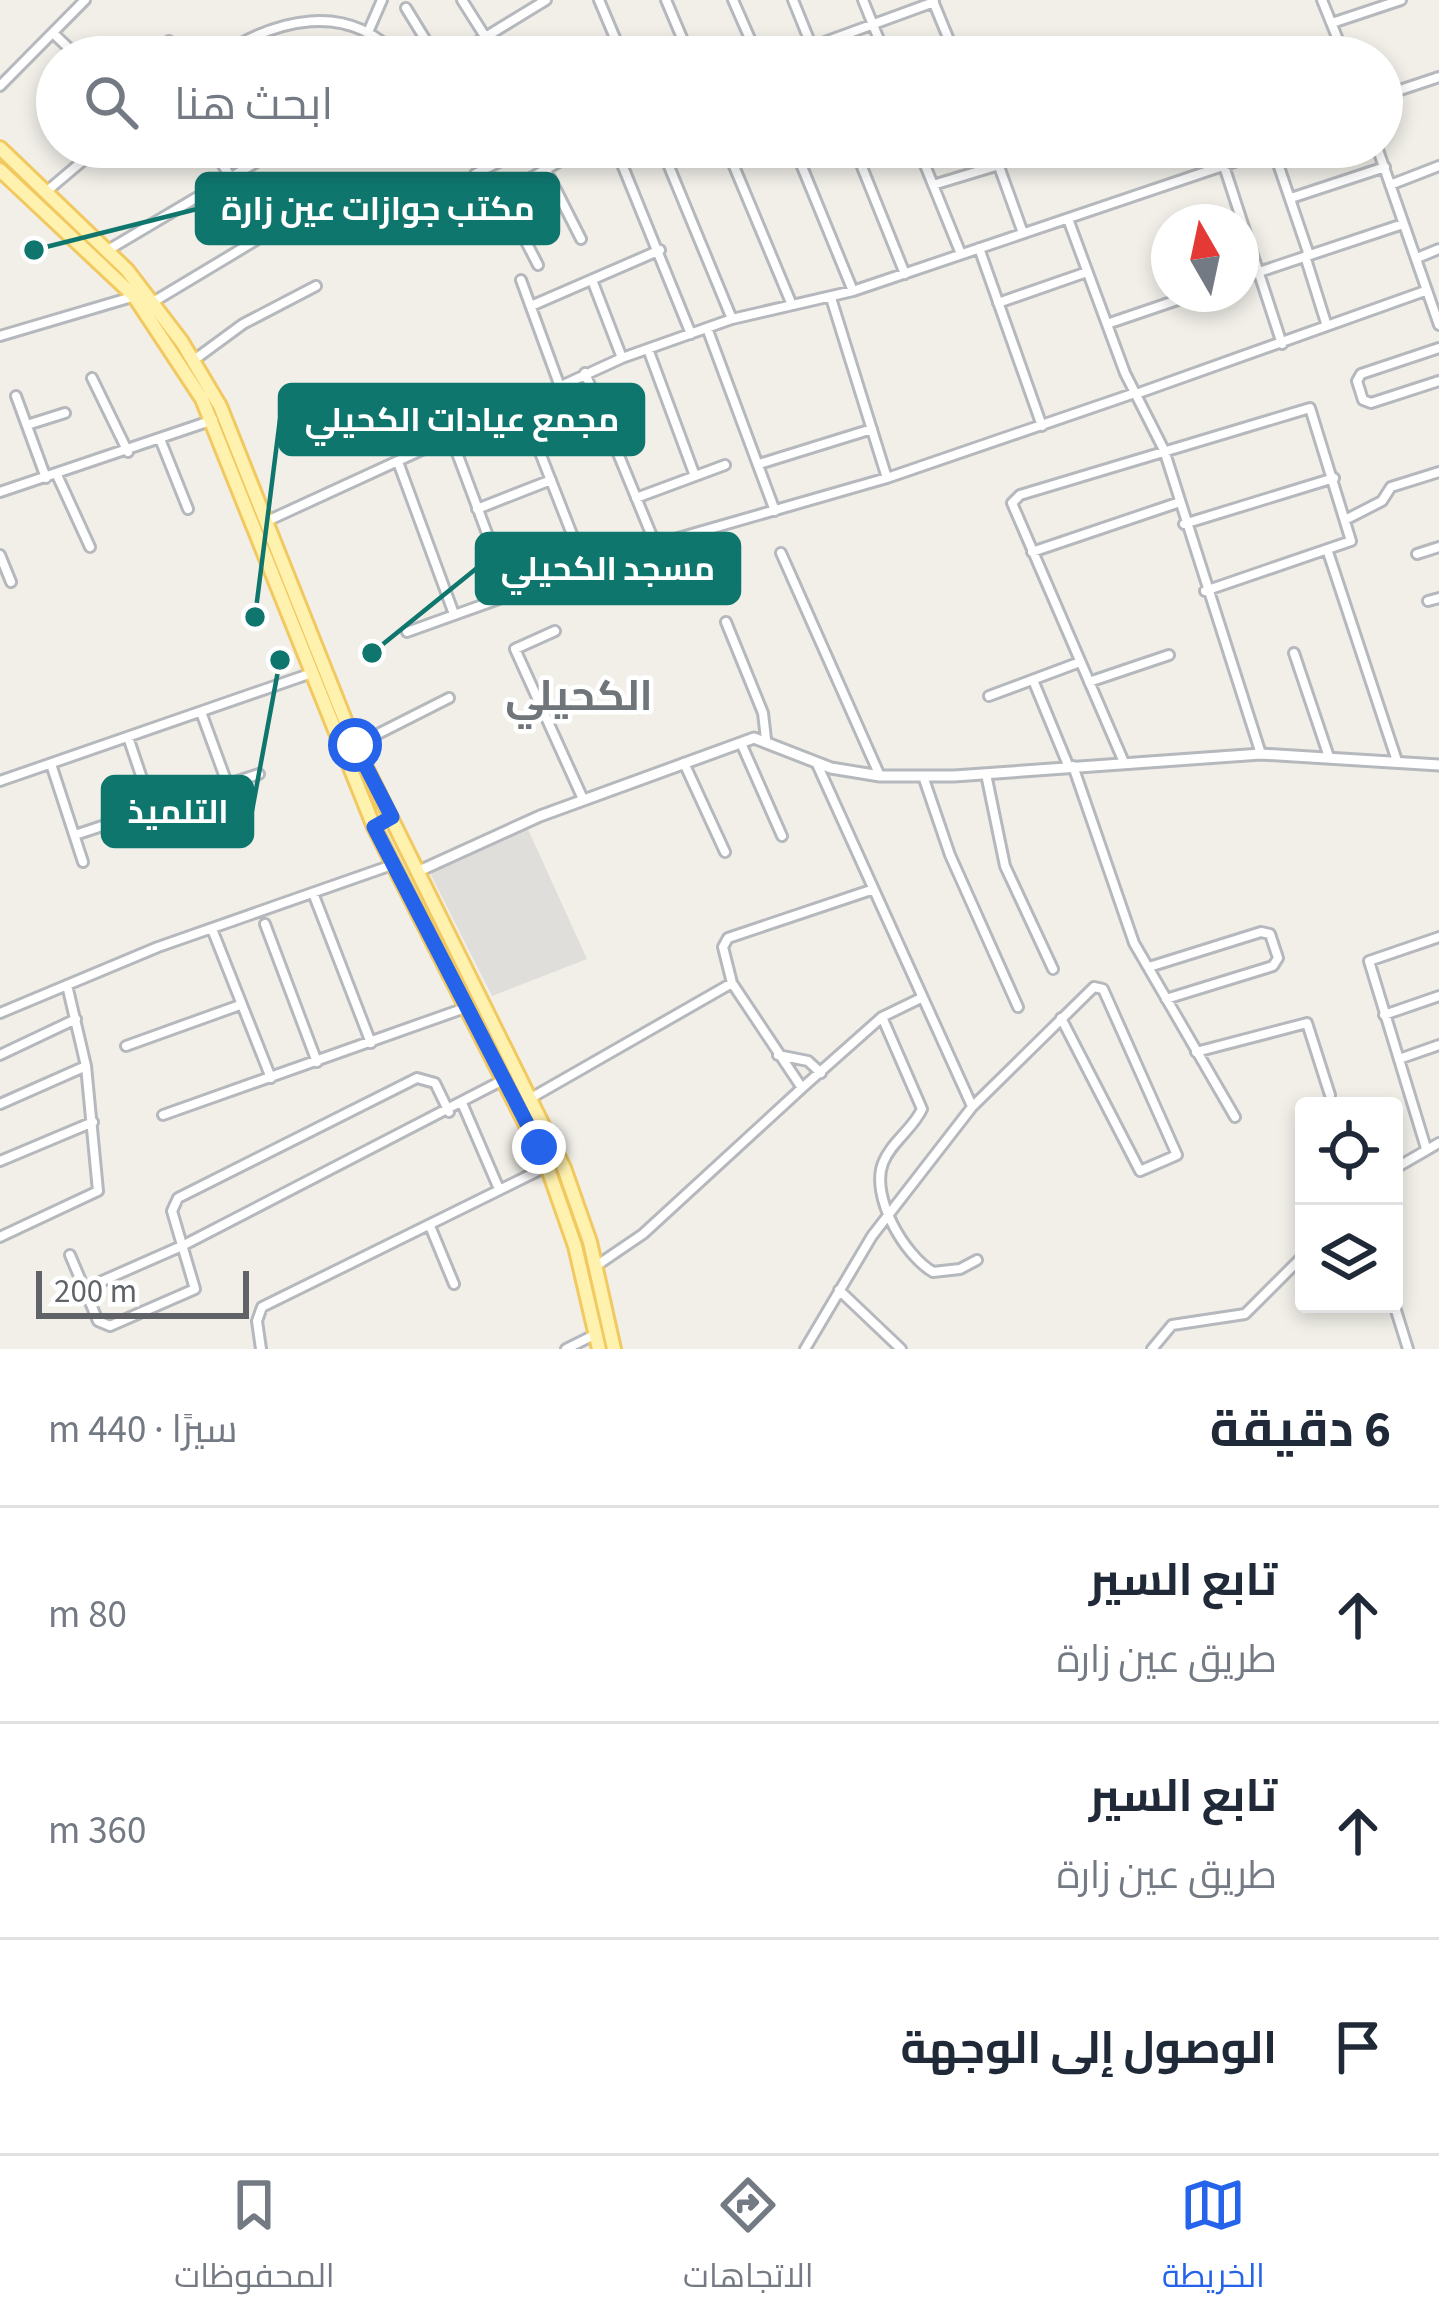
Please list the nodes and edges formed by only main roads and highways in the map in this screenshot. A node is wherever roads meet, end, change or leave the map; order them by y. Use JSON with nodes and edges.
{"nodes":[{"id":1,"x":0,"y":148,"type":"edge"},
{"id":2,"x":0,"y":170,"type":"edge"},
{"id":3,"x":392,"y":817,"type":"junction"},
{"id":4,"x":374,"y":827,"type":"junction"},
{"id":5,"x":442,"y":916,"type":"junction"},
{"id":6,"x":422,"y":926,"type":"junction"},
{"id":7,"x":594,"y":1344,"type":"edge"},
{"id":8,"x":614,"y":1349,"type":"edge"}],
"edges":[{"from":1,"to":3,"type":"main road"},
{"from":2,"to":4,"type":"main road"},
{"from":3,"to":4,"type":"main road"},
{"from":3,"to":5,"type":"main road"},
{"from":4,"to":6,"type":"main road"},
{"from":5,"to":6,"type":"main road"},
{"from":5,"to":8,"type":"main road"},
{"from":6,"to":7,"type":"main road"}]}
